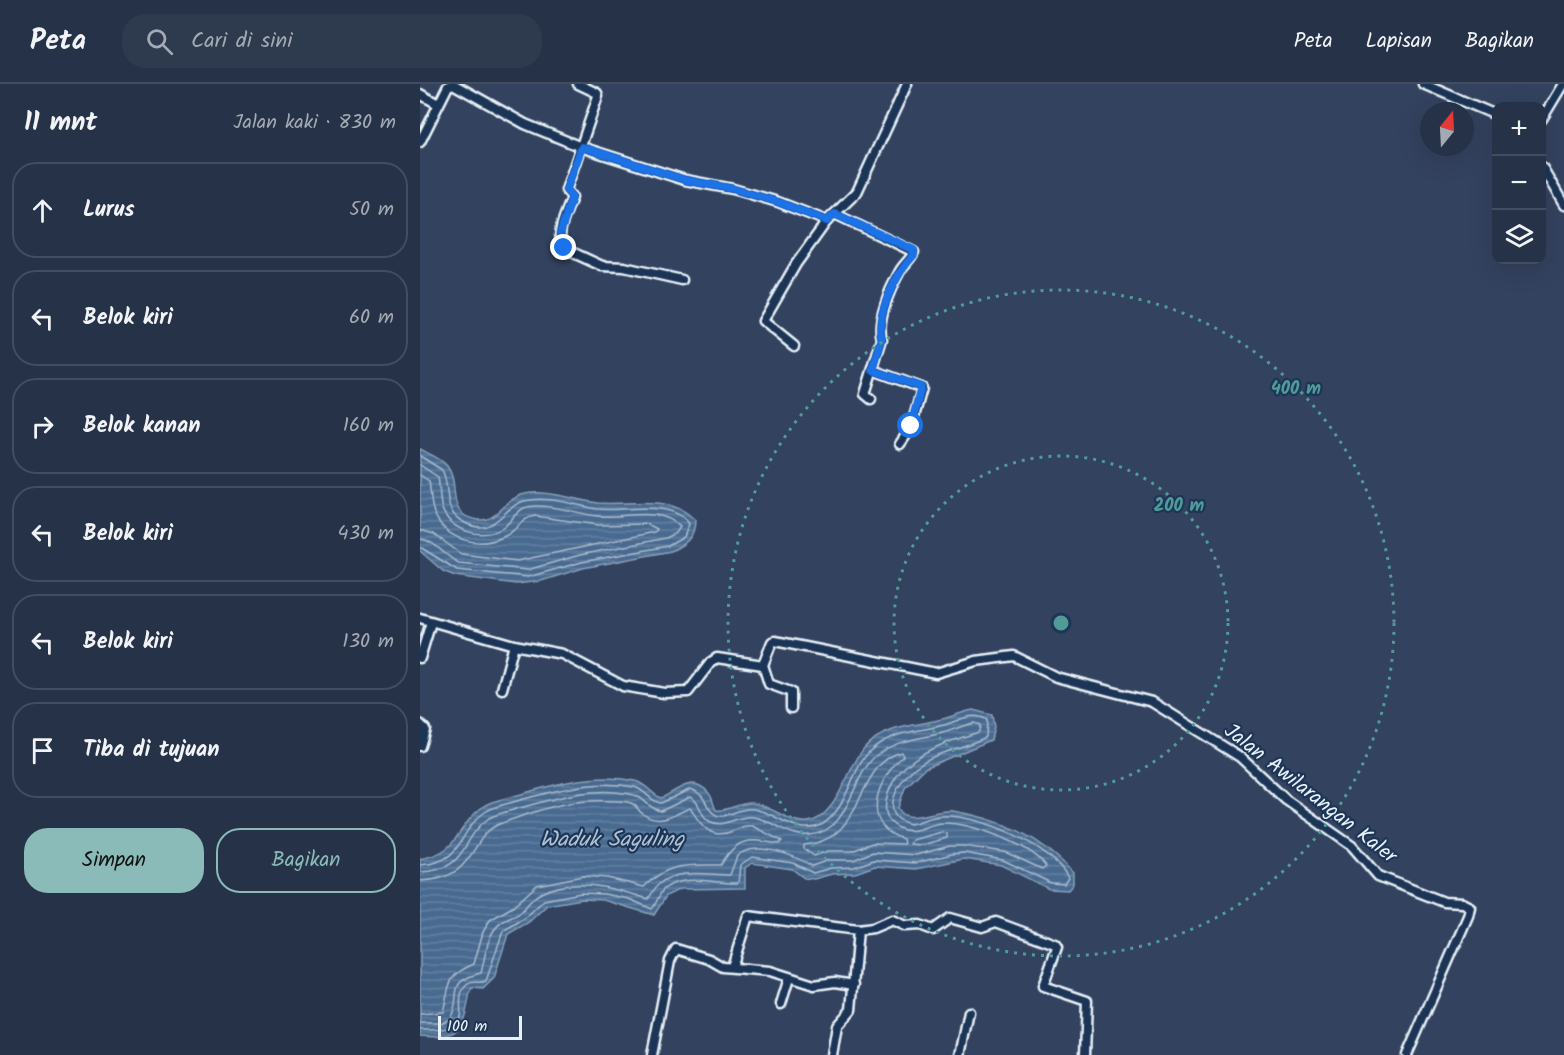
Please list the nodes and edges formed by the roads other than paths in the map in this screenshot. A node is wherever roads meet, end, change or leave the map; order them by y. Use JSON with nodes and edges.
{"nodes":[{"id":1,"x":578,"y":84,"type":"edge"},
{"id":2,"x":907,"y":84,"type":"edge"},
{"id":3,"x":1423,"y":84,"type":"edge"},
{"id":4,"x":1563,"y":84,"type":"edge"},
{"id":5,"x":447,"y":85,"type":"edge"},
{"id":6,"x":420,"y":94,"type":"edge"},
{"id":7,"x":438,"y":104,"type":"junction"},
{"id":8,"x":1546,"y":112,"type":"edge"},
{"id":9,"x":1492,"y":113,"type":"edge"},
{"id":10,"x":420,"y":142,"type":"edge"},
{"id":11,"x":582,"y":147,"type":"junction"},
{"id":12,"x":1546,"y":174,"type":"edge"},
{"id":13,"x":1564,"y":205,"type":"edge"},
{"id":14,"x":835,"y":214,"type":"junction"},
{"id":15,"x":827,"y":221,"type":"junction"},
{"id":16,"x":682,"y":280,"type":"dead end"},
{"id":17,"x":794,"y":346,"type":"dead end"},
{"id":18,"x":873,"y":370,"type":"junction"},
{"id":19,"x":870,"y":399,"type":"dead end"},
{"id":20,"x":900,"y":444,"type":"dead end"},
{"id":21,"x":420,"y":618,"type":"edge"},
{"id":22,"x":431,"y":622,"type":"junction"},
{"id":23,"x":514,"y":645,"type":"junction"},
{"id":24,"x":420,"y":658,"type":"edge"},
{"id":25,"x":763,"y":665,"type":"junction"},
{"id":26,"x":502,"y":688,"type":"dead end"},
{"id":27,"x":791,"y":708,"type":"dead end"},
{"id":28,"x":420,"y":724,"type":"edge"},
{"id":29,"x":420,"y":746,"type":"edge"},
{"id":30,"x":858,"y":930,"type":"junction"},
{"id":31,"x":732,"y":967,"type":"junction"},
{"id":32,"x":789,"y":978,"type":"junction"},
{"id":33,"x":854,"y":985,"type":"junction"},
{"id":34,"x":781,"y":1004,"type":"dead end"},
{"id":35,"x":969,"y":1012,"type":"dead end"},
{"id":36,"x":652,"y":1055,"type":"edge"},
{"id":37,"x":832,"y":1055,"type":"edge"},
{"id":38,"x":960,"y":1055,"type":"edge"},
{"id":39,"x":1084,"y":1055,"type":"edge"},
{"id":40,"x":1407,"y":1055,"type":"edge"}],
"edges":[{"from":1,"to":11,"type":"street"},
{"from":2,"to":14,"type":"street"},
{"from":3,"to":9,"type":"street"},
{"from":4,"to":8,"type":"street"},
{"from":5,"to":7,"type":"street"},
{"from":5,"to":11,"type":"street"},
{"from":6,"to":7,"type":"street"},
{"from":7,"to":10,"type":"street"},
{"from":11,"to":15,"type":"street"},
{"from":11,"to":16,"type":"street"},
{"from":12,"to":13,"type":"street"},
{"from":14,"to":15,"type":"street"},
{"from":14,"to":18,"type":"street"},
{"from":15,"to":17,"type":"street"},
{"from":18,"to":19,"type":"street"},
{"from":18,"to":20,"type":"street"},
{"from":21,"to":22,"type":"street"},
{"from":22,"to":23,"type":"street"},
{"from":22,"to":24,"type":"street"},
{"from":23,"to":25,"type":"street"},
{"from":23,"to":26,"type":"street"},
{"from":25,"to":27,"type":"street"},
{"from":25,"to":40,"type":"street","name":"Jalan Awilarangan Kaler"},
{"from":28,"to":29,"type":"street"},
{"from":30,"to":31,"type":"street"},
{"from":30,"to":33,"type":"street"},
{"from":30,"to":39,"type":"street"},
{"from":31,"to":32,"type":"street"},
{"from":31,"to":36,"type":"street"},
{"from":32,"to":33,"type":"street"},
{"from":32,"to":34,"type":"street"},
{"from":33,"to":37,"type":"street"},
{"from":35,"to":38,"type":"street"}]}
